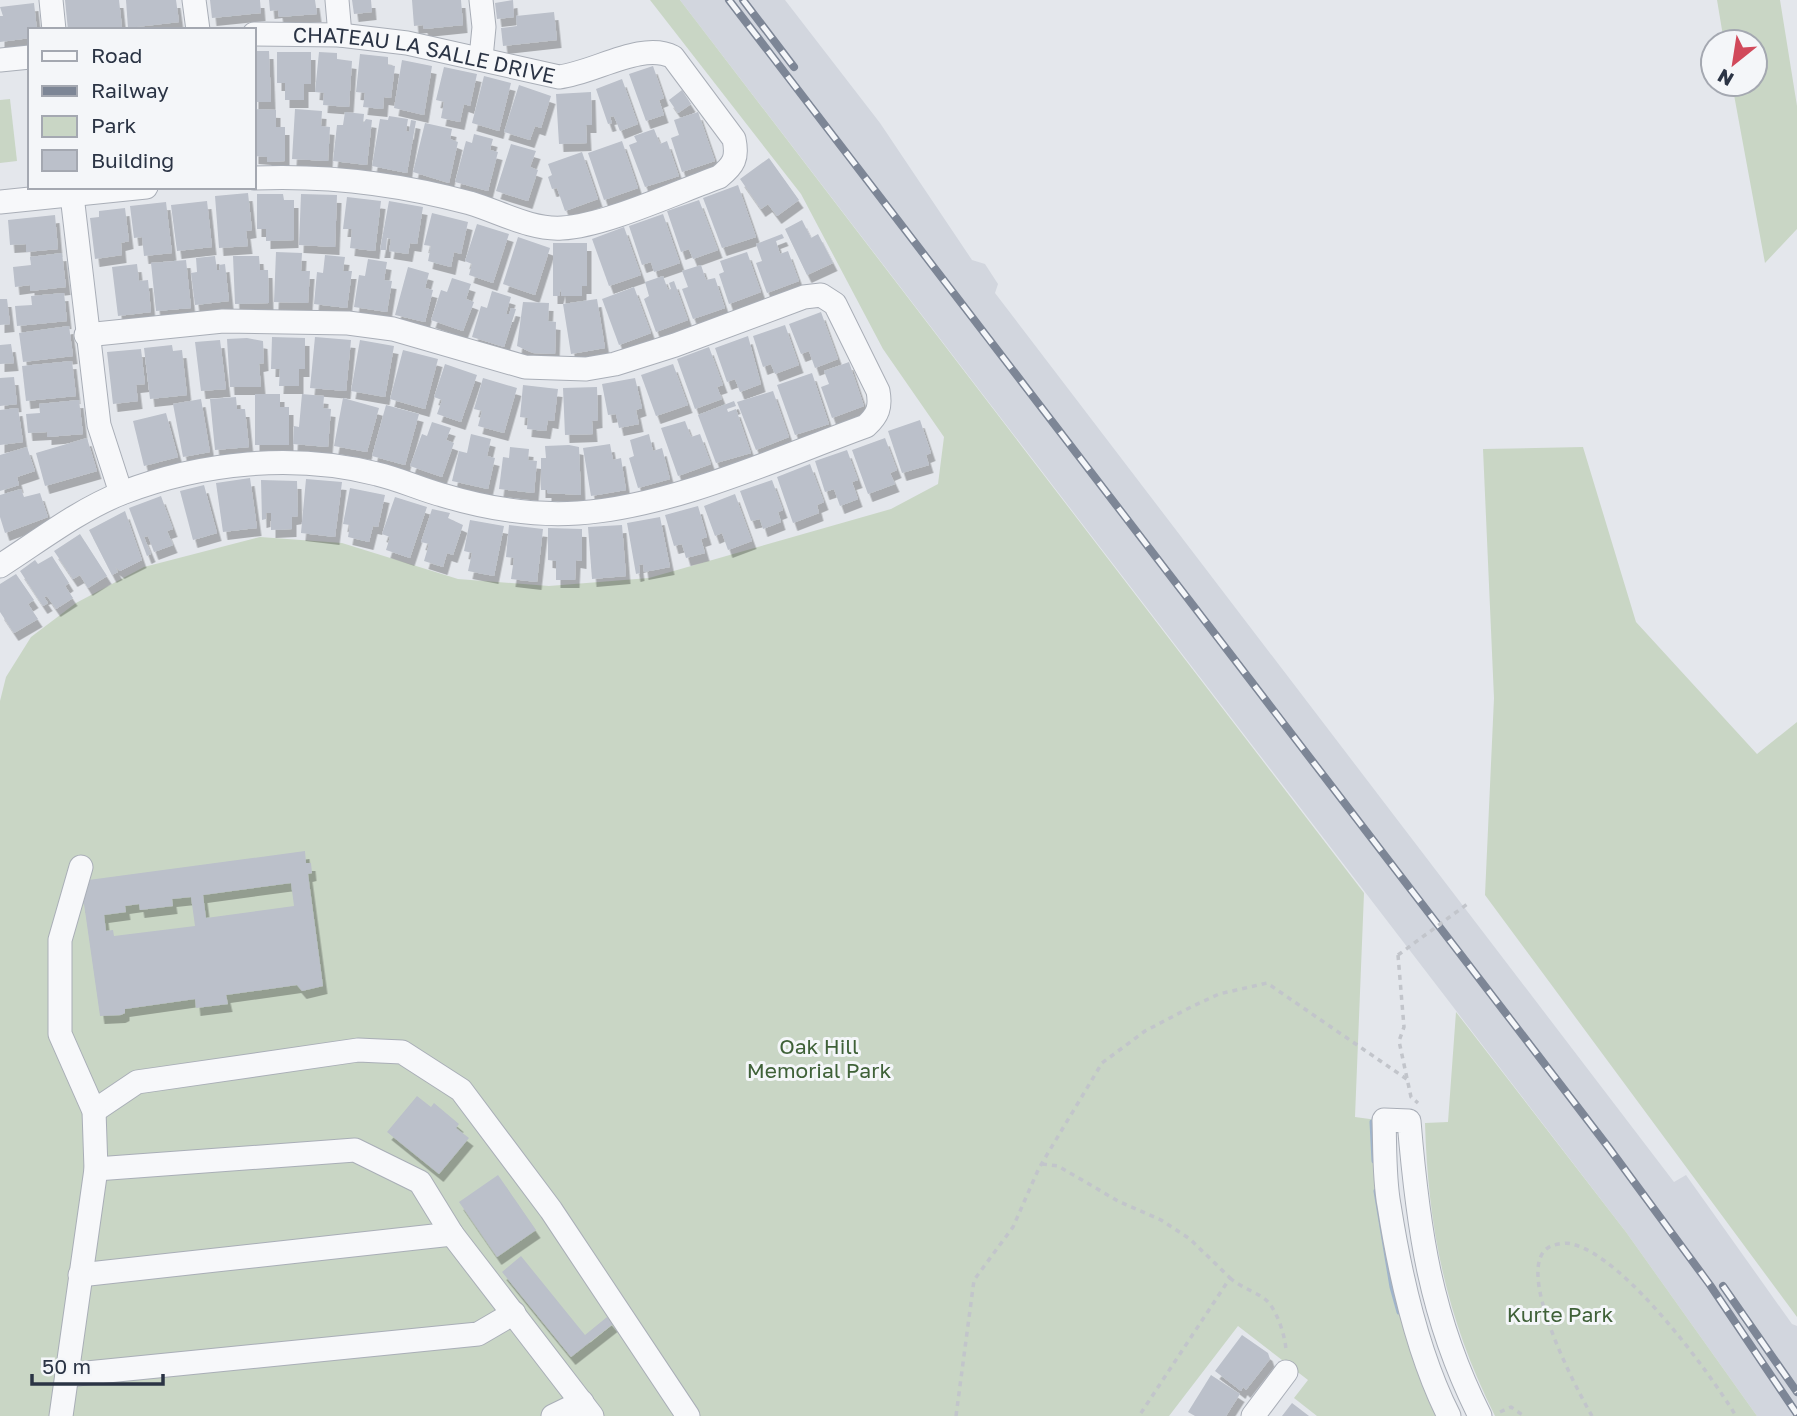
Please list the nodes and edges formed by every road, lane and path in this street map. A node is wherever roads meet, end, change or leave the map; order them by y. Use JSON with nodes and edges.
{"nodes":[{"id":1,"x":51,"y":0,"type":"edge"},
{"id":2,"x":194,"y":0,"type":"edge"},
{"id":3,"x":337,"y":0,"type":"edge"},
{"id":4,"x":481,"y":0,"type":"edge"},
{"id":5,"x":54,"y":28,"type":"edge"},
{"id":6,"x":198,"y":28,"type":"edge"},
{"id":7,"x":256,"y":34,"type":"edge"},
{"id":8,"x":340,"y":35,"type":"junction"},
{"id":9,"x":28,"y":57,"type":"edge"},
{"id":10,"x":481,"y":58,"type":"junction"},
{"id":11,"x":0,"y":60,"type":"edge"},
{"id":12,"x":256,"y":178,"type":"edge"},
{"id":13,"x":109,"y":189,"type":"edge"},
{"id":14,"x":72,"y":191,"type":"edge"},
{"id":15,"x":0,"y":202,"type":"edge"},
{"id":16,"x":86,"y":335,"type":"junction"},
{"id":17,"x":121,"y":494,"type":"junction"},
{"id":18,"x":1,"y":564,"type":"edge"},
{"id":19,"x":81,"y":867,"type":"dead end"},
{"id":20,"x":1470,"y":902,"type":"dead end"},
{"id":21,"x":1408,"y":1080,"type":"junction"},
{"id":22,"x":1421,"y":1105,"type":"dead end"},
{"id":23,"x":94,"y":1111,"type":"junction"},
{"id":24,"x":1042,"y":1164,"type":"junction"},
{"id":25,"x":96,"y":1169,"type":"junction"},
{"id":26,"x":452,"y":1234,"type":"junction"},
{"id":27,"x":80,"y":1275,"type":"junction"},
{"id":28,"x":1230,"y":1278,"type":"junction"},
{"id":29,"x":514,"y":1313,"type":"junction"},
{"id":30,"x":1286,"y":1372,"type":"joint"},
{"id":31,"x":67,"y":1375,"type":"junction"},
{"id":32,"x":587,"y":1409,"type":"edge"},
{"id":33,"x":1490,"y":1414,"type":"edge"},
{"id":34,"x":61,"y":1416,"type":"edge"},
{"id":35,"x":553,"y":1416,"type":"edge"},
{"id":36,"x":688,"y":1416,"type":"edge"},
{"id":37,"x":956,"y":1416,"type":"edge"},
{"id":38,"x":1139,"y":1416,"type":"edge"},
{"id":39,"x":1253,"y":1416,"type":"edge"},
{"id":40,"x":1449,"y":1416,"type":"edge"},
{"id":41,"x":1524,"y":1416,"type":"edge"},
{"id":42,"x":1592,"y":1416,"type":"edge"},
{"id":43,"x":1736,"y":1416,"type":"edge"}],
"edges":[{"from":1,"to":5,"type":"street"},
{"from":2,"to":6,"type":"street"},
{"from":3,"to":8,"type":"street"},
{"from":4,"to":10,"type":"street"},
{"from":7,"to":8,"type":"street","name":"CHATEAU LA SALLE DRIVE"},
{"from":8,"to":10,"type":"street","name":"CHATEAU LA SALLE DRIVE"},
{"from":9,"to":11,"type":"street"},
{"from":10,"to":12,"type":"street","name":"CHATEAU LA SALLE DRIVE"},
{"from":13,"to":14,"type":"street"},
{"from":14,"to":15,"type":"street"},
{"from":14,"to":16,"type":"street"},
{"from":16,"to":17,"type":"street"},
{"from":16,"to":17,"type":"street"},
{"from":17,"to":18,"type":"street"},
{"from":19,"to":23,"type":"street"},
{"from":20,"to":21,"type":"path","bridge":true},
{"from":21,"to":22,"type":"path"},
{"from":21,"to":24,"type":"path"},
{"from":23,"to":25,"type":"street"},
{"from":23,"to":36,"type":"street"},
{"from":24,"to":28,"type":"path"},
{"from":24,"to":37,"type":"path"},
{"from":25,"to":26,"type":"street"},
{"from":25,"to":27,"type":"street"},
{"from":26,"to":27,"type":"street"},
{"from":26,"to":29,"type":"street"},
{"from":27,"to":31,"type":"street"},
{"from":28,"to":30,"type":"path"},
{"from":28,"to":38,"type":"path"},
{"from":29,"to":31,"type":"street"},
{"from":29,"to":32,"type":"street"},
{"from":30,"to":39,"type":"street"},
{"from":31,"to":34,"type":"street"},
{"from":32,"to":35,"type":"street"},
{"from":33,"to":40,"type":"street"},
{"from":33,"to":41,"type":"path"},
{"from":42,"to":43,"type":"path"}]}
